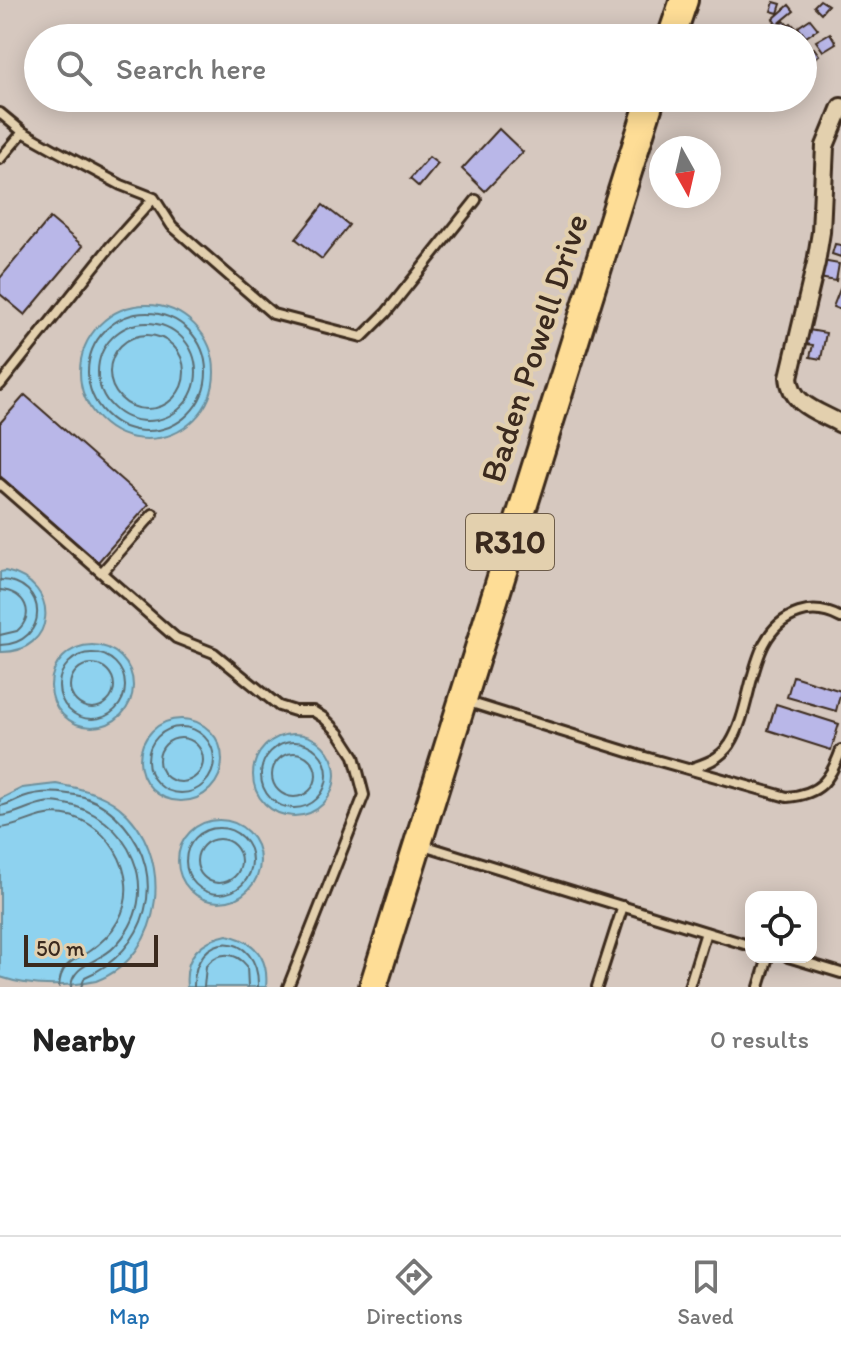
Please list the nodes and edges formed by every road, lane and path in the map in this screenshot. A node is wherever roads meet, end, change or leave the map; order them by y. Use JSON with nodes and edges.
{"nodes":[{"id":1,"x":684,"y":0,"type":"edge"},
{"id":2,"x":676,"y":24,"type":"edge"},
{"id":3,"x":841,"y":107,"type":"edge"},
{"id":4,"x":647,"y":112,"type":"edge"},
{"id":5,"x":0,"y":113,"type":"edge"},
{"id":6,"x":23,"y":132,"type":"junction"},
{"id":7,"x":0,"y":159,"type":"edge"},
{"id":8,"x":154,"y":198,"type":"junction"},
{"id":9,"x":476,"y":200,"type":"dead end"},
{"id":10,"x":0,"y":385,"type":"edge"},
{"id":11,"x":841,"y":424,"type":"edge"},
{"id":12,"x":0,"y":484,"type":"edge"},
{"id":13,"x":153,"y":514,"type":"dead end"},
{"id":14,"x":102,"y":572,"type":"junction"},
{"id":15,"x":841,"y":618,"type":"edge"},
{"id":16,"x":461,"y":700,"type":"junction"},
{"id":17,"x":841,"y":750,"type":"edge"},
{"id":18,"x":688,"y":769,"type":"junction"},
{"id":19,"x":418,"y":843,"type":"junction"},
{"id":20,"x":623,"y":906,"type":"junction"},
{"id":21,"x":706,"y":932,"type":"junction"},
{"id":22,"x":745,"y":944,"type":"edge"},
{"id":23,"x":766,"y":963,"type":"edge"},
{"id":24,"x":808,"y":963,"type":"edge"},
{"id":25,"x":841,"y":973,"type":"edge"},
{"id":26,"x":288,"y":987,"type":"edge"},
{"id":27,"x":373,"y":987,"type":"edge"},
{"id":28,"x":597,"y":987,"type":"edge"},
{"id":29,"x":689,"y":987,"type":"edge"},
{"id":30,"x":759,"y":987,"type":"edge"}],
"edges":[{"from":1,"to":2,"type":"main road"},
{"from":3,"to":11,"type":"street"},
{"from":4,"to":16,"type":"main road","name":"Baden Powell Drive","number":"R310"},
{"from":5,"to":6,"type":"lane"},
{"from":6,"to":7,"type":"lane"},
{"from":6,"to":8,"type":"lane"},
{"from":8,"to":9,"type":"lane"},
{"from":8,"to":10,"type":"lane"},
{"from":12,"to":14,"type":"lane"},
{"from":13,"to":14,"type":"lane"},
{"from":14,"to":26,"type":"lane"},
{"from":15,"to":18,"type":"lane"},
{"from":16,"to":18,"type":"lane"},
{"from":16,"to":19,"type":"main road","name":"Baden Powell Drive","number":"R310"},
{"from":17,"to":18,"type":"lane"},
{"from":19,"to":20,"type":"lane"},
{"from":19,"to":27,"type":"main road","name":"Baden Powell Drive","number":"R310"},
{"from":20,"to":21,"type":"lane"},
{"from":20,"to":28,"type":"lane"},
{"from":21,"to":22,"type":"lane"},
{"from":21,"to":29,"type":"lane"},
{"from":23,"to":30,"type":"lane"},
{"from":24,"to":25,"type":"lane"}]}
